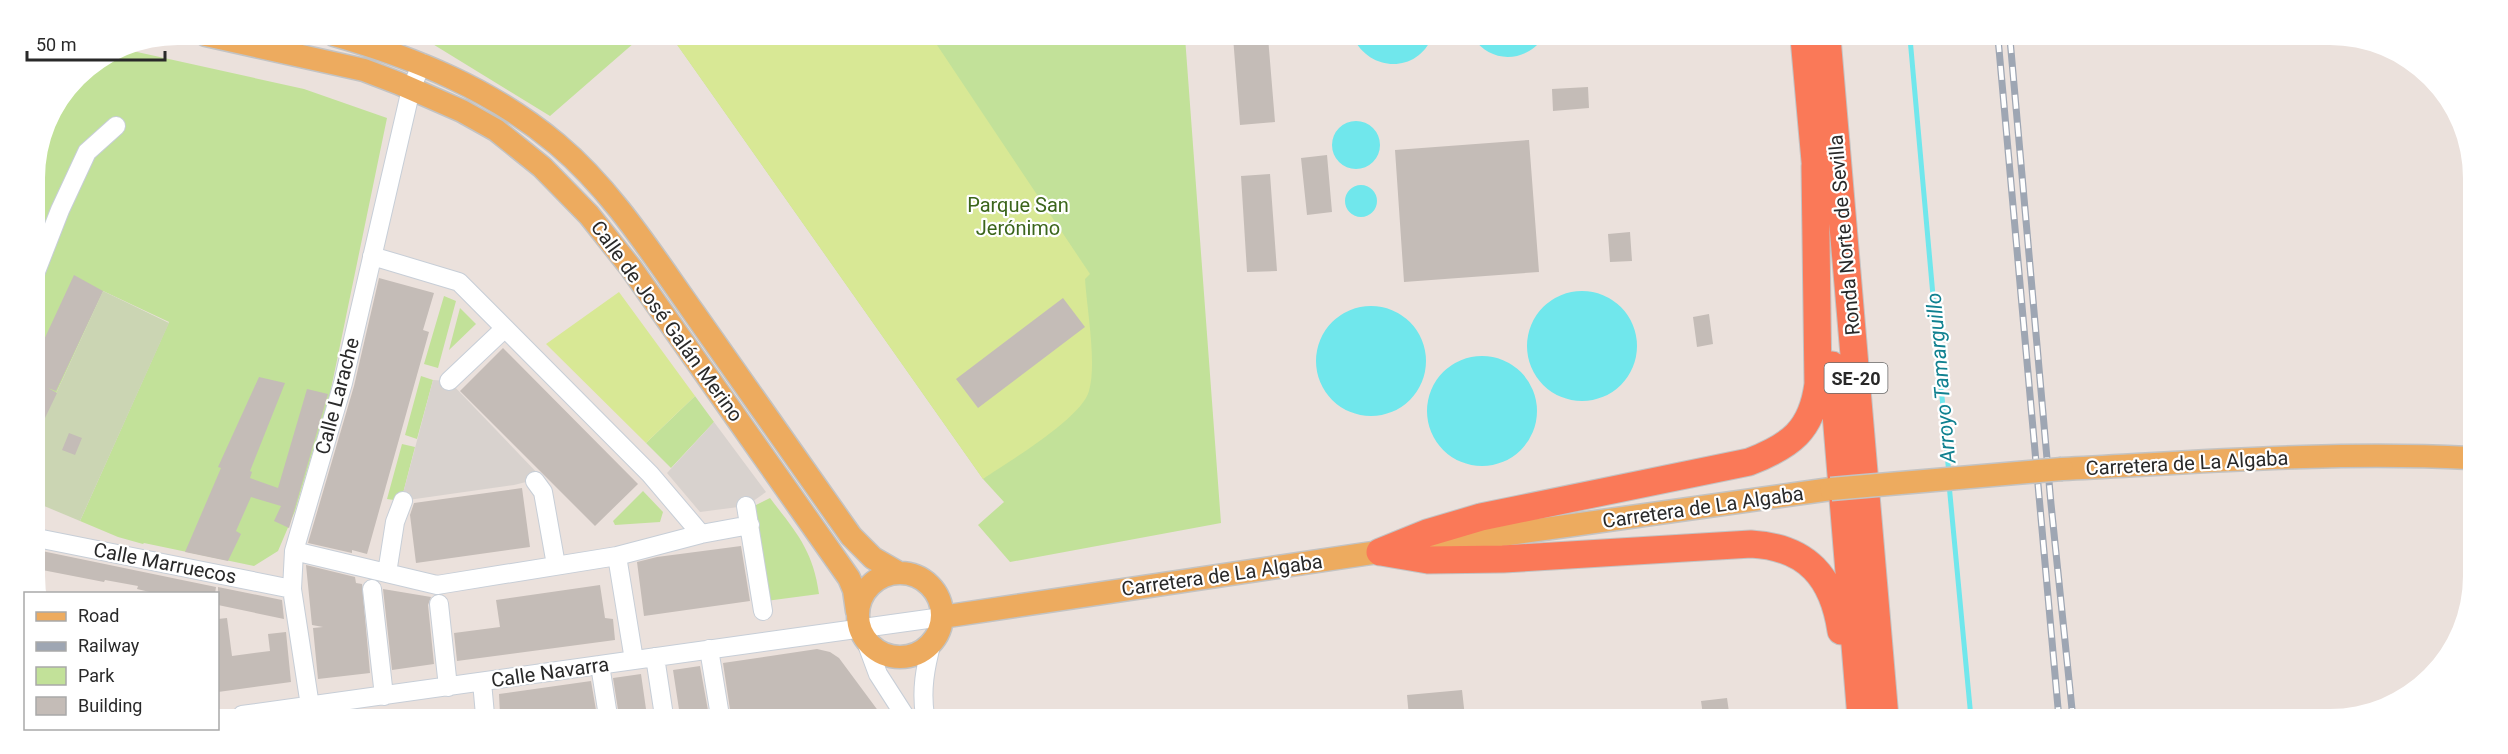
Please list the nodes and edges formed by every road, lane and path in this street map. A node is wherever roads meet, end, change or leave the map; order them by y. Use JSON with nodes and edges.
{"nodes":[{"id":1,"x":254,"y":45,"type":"edge"},
{"id":2,"x":365,"y":45,"type":"edge"},
{"id":3,"x":1805,"y":45,"type":"edge"},
{"id":4,"x":1828,"y":45,"type":"edge"},
{"id":5,"x":422,"y":63,"type":"junction"},
{"id":6,"x":411,"y":89,"type":"junction"},
{"id":7,"x":116,"y":126,"type":"dead end"},
{"id":8,"x":1815,"y":166,"type":"junction"},
{"id":9,"x":45,"y":248,"type":"edge"},
{"id":10,"x":372,"y":256,"type":"junction"},
{"id":11,"x":504,"y":329,"type":"junction"},
{"id":12,"x":449,"y":381,"type":"dead end"},
{"id":13,"x":2463,"y":458,"type":"edge"},
{"id":14,"x":539,"y":486,"type":"dead end"},
{"id":15,"x":403,"y":501,"type":"dead end"},
{"id":16,"x":747,"y":506,"type":"dead end"},
{"id":17,"x":750,"y":525,"type":"junction"},
{"id":18,"x":701,"y":534,"type":"junction"},
{"id":19,"x":45,"y":540,"type":"edge"},
{"id":20,"x":294,"y":551,"type":"junction"},
{"id":21,"x":1380,"y":552,"type":"junction"},
{"id":22,"x":617,"y":556,"type":"junction"},
{"id":23,"x":556,"y":565,"type":"junction"},
{"id":24,"x":899,"y":573,"type":"junction"},
{"id":25,"x":375,"y":578,"type":"junction"},
{"id":26,"x":930,"y":586,"type":"junction"},
{"id":27,"x":292,"y":589,"type":"junction"},
{"id":28,"x":438,"y":596,"type":"junction"},
{"id":29,"x":1000,"y":608,"type":"junction"},
{"id":30,"x":763,"y":610,"type":"dead end"},
{"id":31,"x":942,"y":617,"type":"junction"},
{"id":32,"x":860,"y":626,"type":"junction"},
{"id":33,"x":932,"y":642,"type":"junction"},
{"id":34,"x":709,"y":649,"type":"junction"},
{"id":35,"x":655,"y":657,"type":"junction"},
{"id":36,"x":634,"y":660,"type":"junction"},
{"id":37,"x":600,"y":665,"type":"junction"},
{"id":38,"x":482,"y":682,"type":"junction"},
{"id":39,"x":448,"y":687,"type":"junction"},
{"id":40,"x":384,"y":696,"type":"junction"},
{"id":41,"x":310,"y":706,"type":"junction"},
{"id":42,"x":287,"y":709,"type":"edge"},
{"id":43,"x":336,"y":709,"type":"edge"},
{"id":44,"x":484,"y":709,"type":"edge"},
{"id":45,"x":607,"y":709,"type":"edge"},
{"id":46,"x":663,"y":709,"type":"edge"},
{"id":47,"x":719,"y":709,"type":"edge"},
{"id":48,"x":900,"y":709,"type":"edge"},
{"id":49,"x":924,"y":709,"type":"edge"},
{"id":50,"x":1852,"y":709,"type":"edge"},
{"id":51,"x":1860,"y":709,"type":"edge"},
{"id":52,"x":1884,"y":709,"type":"edge"}],
"edges":[{"from":1,"to":6,"type":"main road","name":"Calle de José Galán Merino"},
{"from":2,"to":5,"type":"main road","name":"Calle de José Galán Merino"},
{"from":3,"to":8,"type":"highway","name":"Ronda Norte de Sevilla","number":"SE-20"},
{"from":4,"to":52,"type":"highway","name":"Ronda Norte de Sevilla","number":"SE-20"},
{"from":5,"to":6,"type":"street","name":"Calle Larache"},
{"from":5,"to":24,"type":"main road","name":"Calle de José Galán Merino"},
{"from":6,"to":10,"type":"street","name":"Calle Larache"},
{"from":6,"to":32,"type":"main road","name":"Calle de José Galán Merino"},
{"from":7,"to":9,"type":"street"},
{"from":8,"to":21,"type":"highway"},
{"from":8,"to":51,"type":"highway","name":"Ronda Norte de Sevilla","number":"SE-20"},
{"from":10,"to":11,"type":"street"},
{"from":10,"to":20,"type":"street","name":"Calle Larache"},
{"from":11,"to":12,"type":"street"},
{"from":11,"to":18,"type":"street"},
{"from":13,"to":21,"type":"main road","name":"Carretera de La Algaba","bridge":true},
{"from":14,"to":23,"type":"street"},
{"from":15,"to":25,"type":"street"},
{"from":16,"to":17,"type":"street"},
{"from":17,"to":18,"type":"street"},
{"from":17,"to":30,"type":"street"},
{"from":18,"to":22,"type":"street"},
{"from":19,"to":27,"type":"street","name":"Calle Marruecos"},
{"from":20,"to":25,"type":"street"},
{"from":20,"to":27,"type":"street","name":"Calle Larache"},
{"from":21,"to":29,"type":"main road","name":"Carretera de La Algaba"},
{"from":21,"to":50,"type":"highway"},
{"from":22,"to":23,"type":"street"},
{"from":22,"to":36,"type":"street"},
{"from":23,"to":28,"type":"street"},
{"from":24,"to":26,"type":"main road","name":"Calle de José Galán Merino"},
{"from":24,"to":32,"type":"main road"},
{"from":25,"to":28,"type":"street"},
{"from":25,"to":40,"type":"street"},
{"from":26,"to":29,"type":"main road","name":"Calle de José Galán Merino"},
{"from":26,"to":31,"type":"main road"},
{"from":27,"to":41,"type":"street","name":"Calle Larache"},
{"from":28,"to":39,"type":"street"},
{"from":29,"to":31,"type":"main road","name":"Carretera de La Algaba"},
{"from":31,"to":32,"type":"street","name":"Calle Navarra"},
{"from":31,"to":33,"type":"main road"},
{"from":32,"to":33,"type":"main road"},
{"from":32,"to":34,"type":"street","name":"Calle Navarra"},
{"from":32,"to":48,"type":"street"},
{"from":33,"to":49,"type":"street"},
{"from":34,"to":35,"type":"street","name":"Calle Navarra"},
{"from":34,"to":47,"type":"street"},
{"from":35,"to":36,"type":"street","name":"Calle Navarra"},
{"from":35,"to":46,"type":"street"},
{"from":36,"to":37,"type":"street","name":"Calle Navarra"},
{"from":37,"to":38,"type":"street","name":"Calle Navarra"},
{"from":37,"to":45,"type":"street"},
{"from":38,"to":39,"type":"street","name":"Calle Navarra"},
{"from":38,"to":44,"type":"street"},
{"from":39,"to":40,"type":"street","name":"Calle Navarra"},
{"from":40,"to":43,"type":"street","name":"Calle Navarra"},
{"from":41,"to":42,"type":"street","name":"Calle Navarra"},
{"from":41,"to":43,"type":"street","name":"Calle Navarra"}]}
